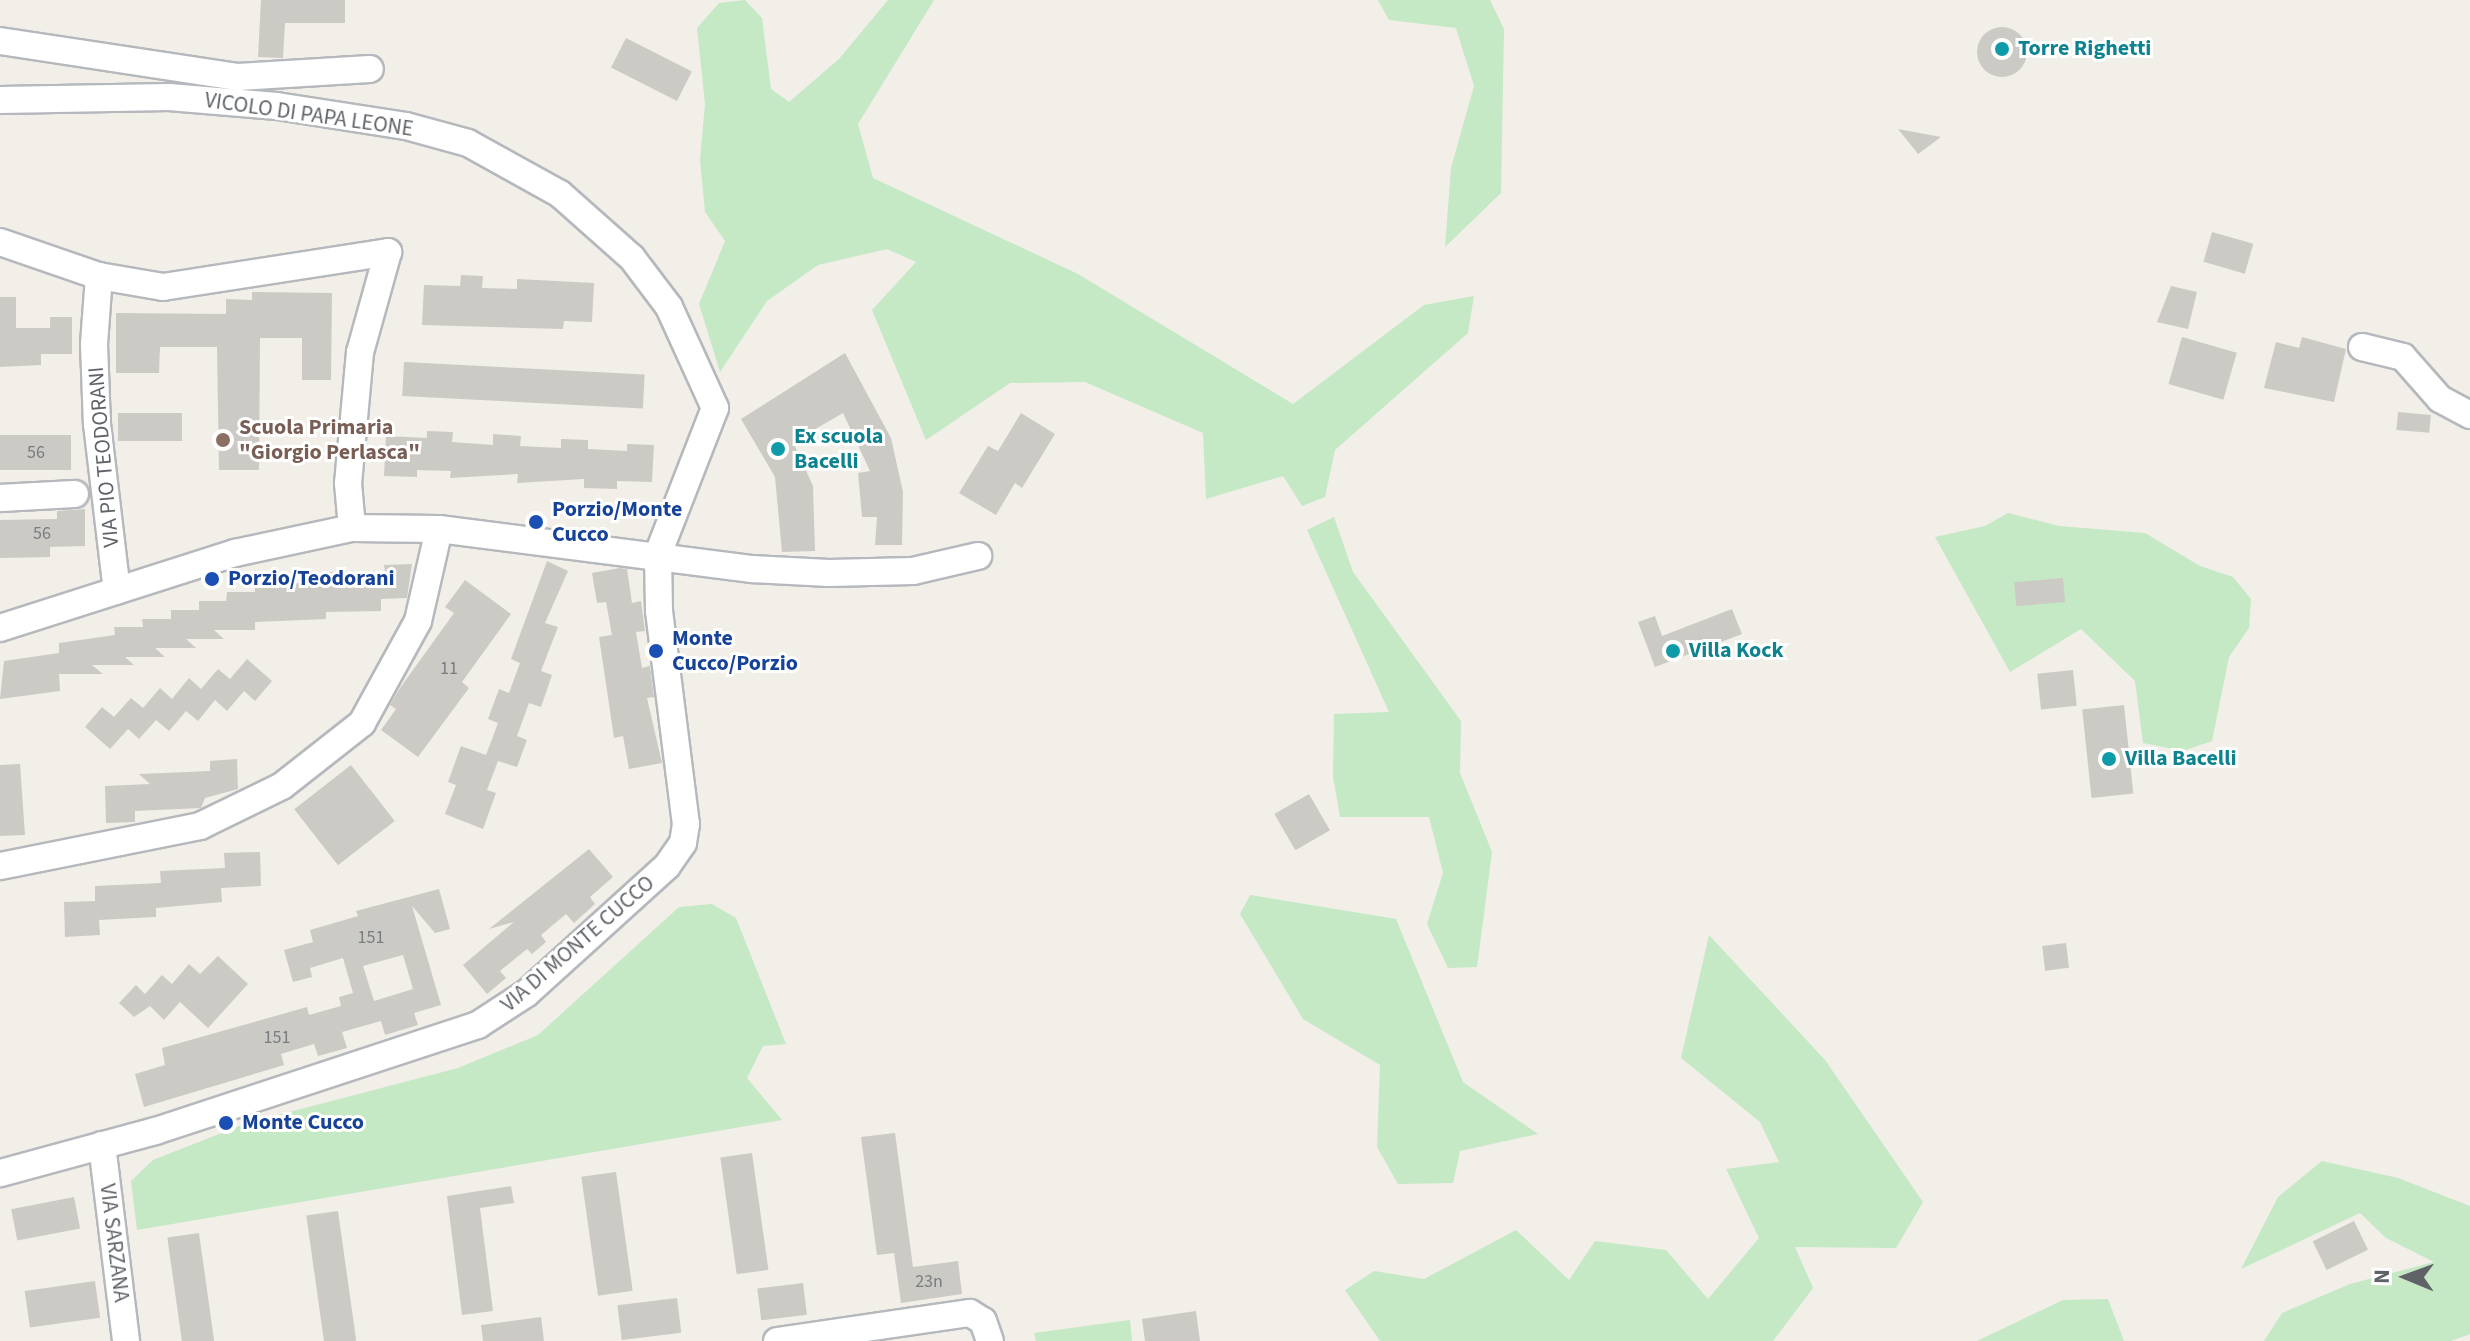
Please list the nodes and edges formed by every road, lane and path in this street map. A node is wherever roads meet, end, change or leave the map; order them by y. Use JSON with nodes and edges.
{"nodes":[{"id":1,"x":0,"y":41,"type":"edge"},
{"id":2,"x":370,"y":69,"type":"dead end"},
{"id":3,"x":0,"y":100,"type":"edge"},
{"id":4,"x":0,"y":242,"type":"edge"},
{"id":5,"x":99,"y":276,"type":"junction"},
{"id":6,"x":2362,"y":347,"type":"dead end"},
{"id":7,"x":2470,"y":415,"type":"edge"},
{"id":8,"x":75,"y":494,"type":"dead end"},
{"id":9,"x":0,"y":498,"type":"edge"},
{"id":10,"x":352,"y":528,"type":"junction"},
{"id":11,"x":439,"y":529,"type":"junction"},
{"id":12,"x":658,"y":554,"type":"junction"},
{"id":13,"x":978,"y":556,"type":"dead end"},
{"id":14,"x":117,"y":591,"type":"junction"},
{"id":15,"x":0,"y":628,"type":"edge"},
{"id":16,"x":0,"y":866,"type":"edge"},
{"id":17,"x":102,"y":1145,"type":"junction"},
{"id":18,"x":0,"y":1173,"type":"edge"},
{"id":19,"x":126,"y":1341,"type":"edge"},
{"id":20,"x":777,"y":1341,"type":"edge"},
{"id":21,"x":990,"y":1341,"type":"edge"}],
"edges":[{"from":1,"to":2,"type":"street"},
{"from":3,"to":12,"type":"street","name":"VICOLO DI PAPA LEONE"},
{"from":4,"to":5,"type":"street"},
{"from":5,"to":10,"type":"street"},
{"from":5,"to":14,"type":"street","name":"VIA PIO TEODORANI"},
{"from":6,"to":7,"type":"street"},
{"from":8,"to":9,"type":"street"},
{"from":10,"to":11,"type":"street"},
{"from":10,"to":14,"type":"street"},
{"from":11,"to":12,"type":"street"},
{"from":11,"to":16,"type":"street"},
{"from":12,"to":13,"type":"street"},
{"from":12,"to":17,"type":"street","name":"VIA DI MONTE CUCCO"},
{"from":14,"to":15,"type":"street"},
{"from":17,"to":18,"type":"street","name":"VIA DI MONTE CUCCO"},
{"from":17,"to":19,"type":"street","name":"VIA SARZANA"},
{"from":20,"to":21,"type":"street"}]}
